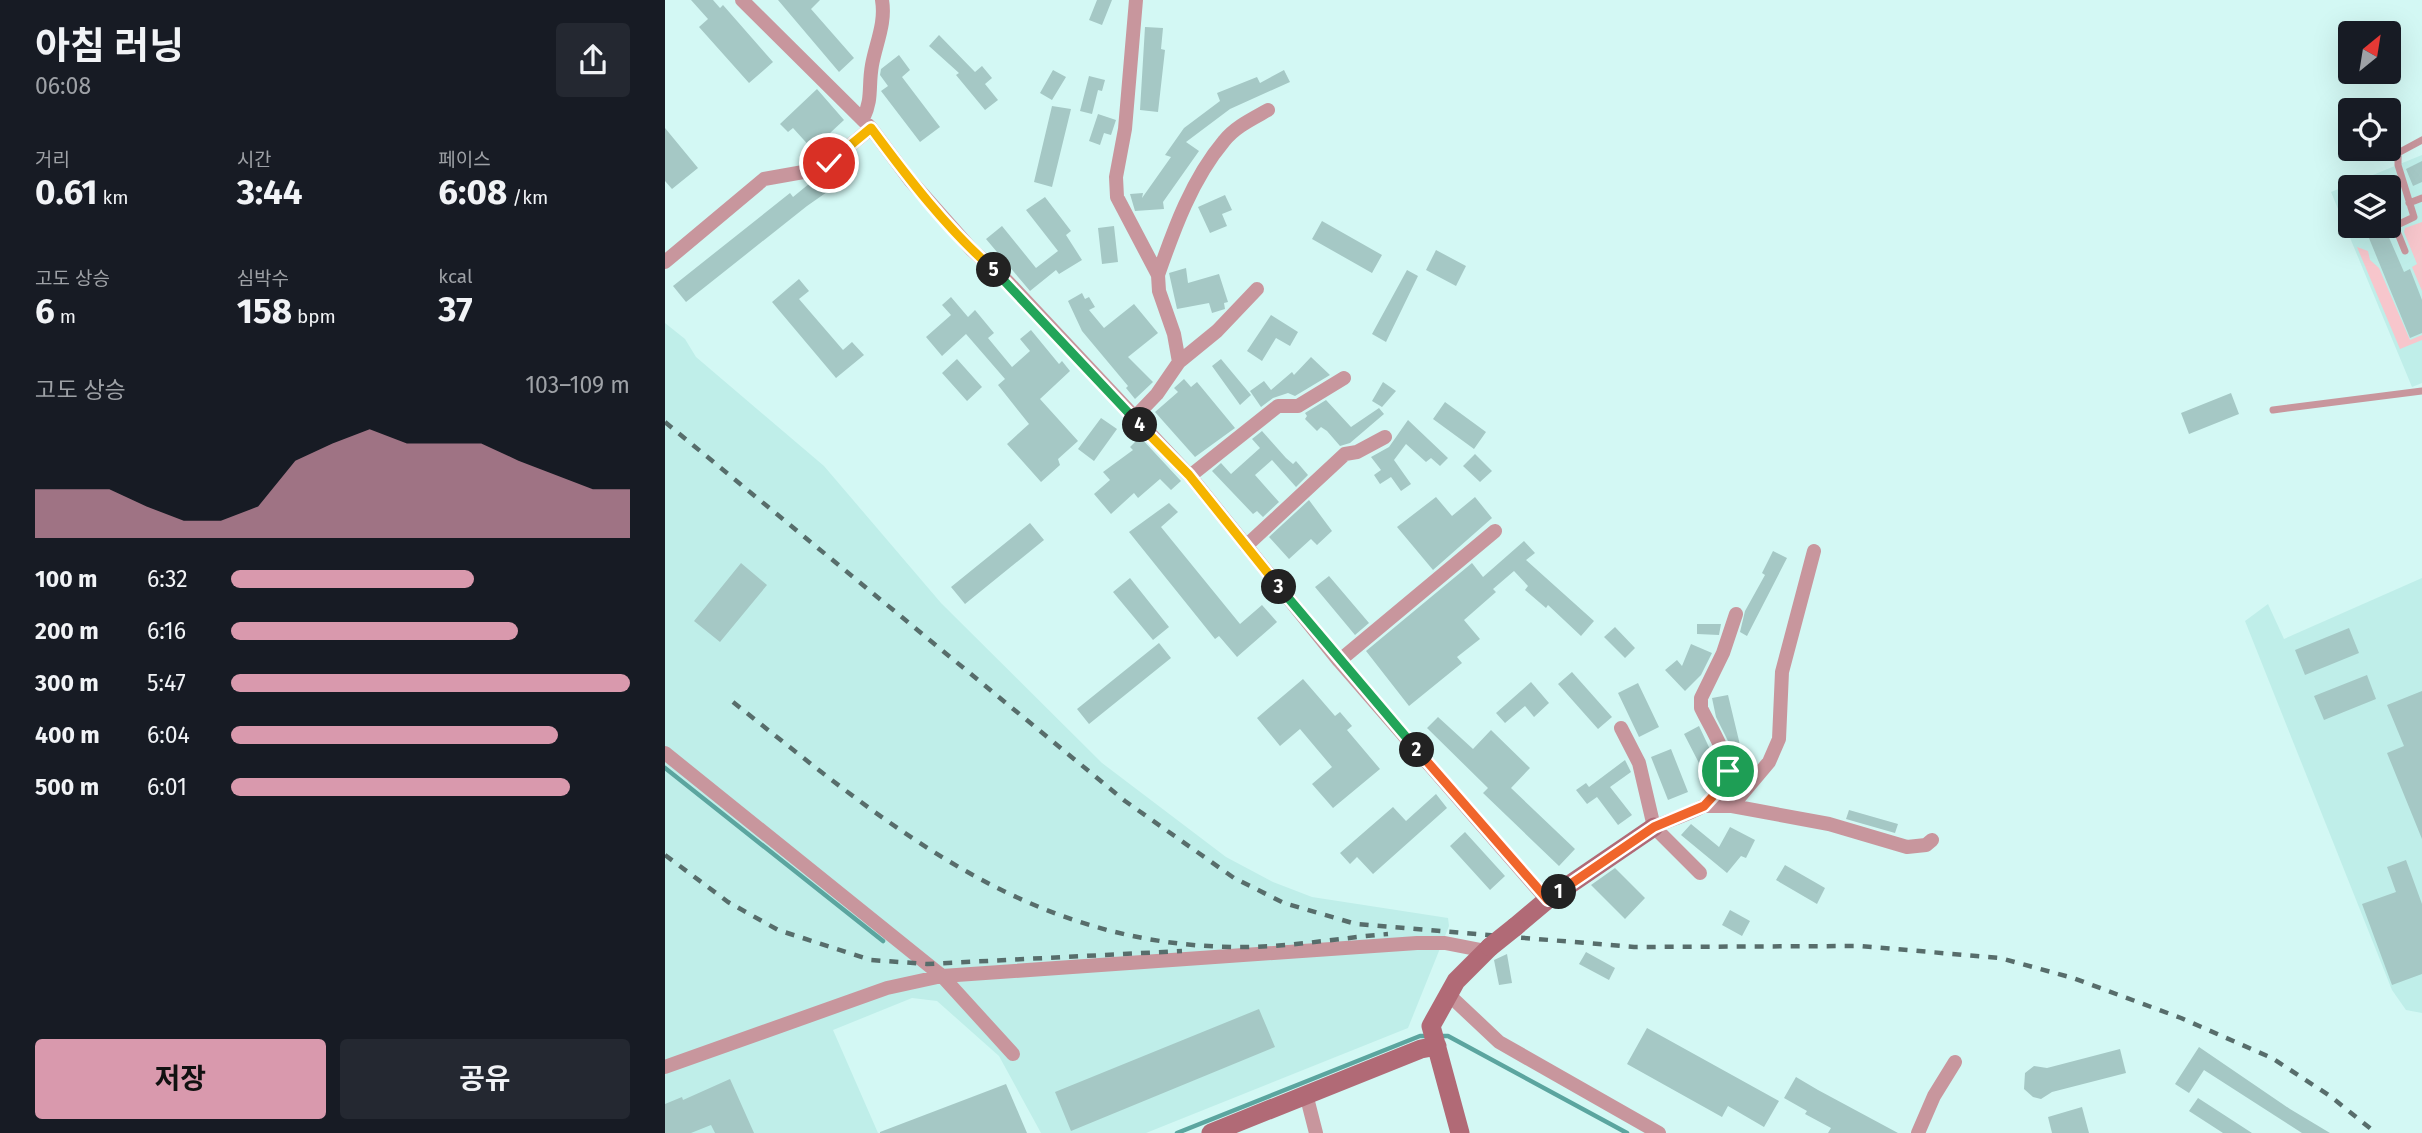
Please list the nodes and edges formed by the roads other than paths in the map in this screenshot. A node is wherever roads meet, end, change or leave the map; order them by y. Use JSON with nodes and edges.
{"nodes":[{"id":1,"x":742,"y":0,"type":"edge"},
{"id":2,"x":882,"y":0,"type":"edge"},
{"id":3,"x":1136,"y":0,"type":"edge"},
{"id":4,"x":1268,"y":110,"type":"dead end"},
{"id":5,"x":867,"y":123,"type":"junction"},
{"id":6,"x":2422,"y":141,"type":"edge"},
{"id":7,"x":2422,"y":198,"type":"edge"},
{"id":8,"x":2409,"y":203,"type":"junction"},
{"id":9,"x":2405,"y":251,"type":"dead end"},
{"id":10,"x":665,"y":262,"type":"edge"},
{"id":11,"x":1158,"y":275,"type":"junction"},
{"id":12,"x":1257,"y":289,"type":"dead end"},
{"id":13,"x":1179,"y":362,"type":"junction"},
{"id":14,"x":1344,"y":378,"type":"dead end"},
{"id":15,"x":2422,"y":391,"type":"edge"},
{"id":16,"x":2273,"y":410,"type":"dead end"},
{"id":17,"x":1133,"y":418,"type":"junction"},
{"id":18,"x":1385,"y":437,"type":"dead end"},
{"id":19,"x":1189,"y":475,"type":"junction"},
{"id":20,"x":1495,"y":531,"type":"dead end"},
{"id":21,"x":1246,"y":546,"type":"junction"},
{"id":22,"x":1814,"y":551,"type":"dead end"},
{"id":23,"x":1736,"y":614,"type":"dead end"},
{"id":24,"x":1339,"y":661,"type":"junction"},
{"id":25,"x":1621,"y":728,"type":"dead end"},
{"id":26,"x":665,"y":752,"type":"edge"},
{"id":27,"x":1704,"y":806,"type":"junction"},
{"id":28,"x":1732,"y":806,"type":"junction"},
{"id":29,"x":1654,"y":827,"type":"junction"},
{"id":30,"x":1932,"y":841,"type":"dead end"},
{"id":31,"x":1700,"y":873,"type":"dead end"},
{"id":32,"x":1548,"y":900,"type":"junction"},
{"id":33,"x":1488,"y":949,"type":"junction"},
{"id":34,"x":942,"y":976,"type":"junction"},
{"id":35,"x":1448,"y":994,"type":"junction"},
{"id":36,"x":1434,"y":1038,"type":"junction"},
{"id":37,"x":1013,"y":1054,"type":"dead end"},
{"id":38,"x":1955,"y":1062,"type":"dead end"},
{"id":39,"x":665,"y":1067,"type":"edge"},
{"id":40,"x":1306,"y":1094,"type":"junction"},
{"id":41,"x":1211,"y":1133,"type":"edge"},
{"id":42,"x":1316,"y":1133,"type":"edge"},
{"id":43,"x":1460,"y":1133,"type":"edge"},
{"id":44,"x":1659,"y":1133,"type":"edge"},
{"id":45,"x":1918,"y":1133,"type":"edge"}],
"edges":[{"from":1,"to":5,"type":"street"},
{"from":2,"to":5,"type":"street"},
{"from":3,"to":11,"type":"street"},
{"from":4,"to":11,"type":"street"},
{"from":5,"to":10,"type":"street"},
{"from":5,"to":17,"type":"street"},
{"from":6,"to":8,"type":"lane"},
{"from":7,"to":8,"type":"lane"},
{"from":8,"to":9,"type":"lane"},
{"from":11,"to":13,"type":"street"},
{"from":12,"to":13,"type":"street"},
{"from":13,"to":17,"type":"street"},
{"from":14,"to":19,"type":"street"},
{"from":15,"to":16,"type":"lane"},
{"from":17,"to":19,"type":"street"},
{"from":18,"to":21,"type":"street"},
{"from":19,"to":21,"type":"street"},
{"from":20,"to":24,"type":"street"},
{"from":21,"to":24,"type":"street"},
{"from":22,"to":28,"type":"street"},
{"from":23,"to":27,"type":"street"},
{"from":24,"to":32,"type":"street"},
{"from":25,"to":29,"type":"street"},
{"from":26,"to":34,"type":"street"},
{"from":27,"to":28,"type":"street"},
{"from":27,"to":29,"type":"street"},
{"from":28,"to":30,"type":"street"},
{"from":29,"to":31,"type":"street"},
{"from":29,"to":32,"type":"street"},
{"from":32,"to":33,"type":"street","bridge":true},
{"from":33,"to":34,"type":"street"},
{"from":33,"to":35,"type":"street"},
{"from":34,"to":37,"type":"street"},
{"from":34,"to":39,"type":"street"},
{"from":35,"to":36,"type":"street"},
{"from":35,"to":44,"type":"street"},
{"from":36,"to":40,"type":"street"},
{"from":36,"to":43,"type":"street"},
{"from":38,"to":45,"type":"street"},
{"from":40,"to":41,"type":"street"},
{"from":40,"to":42,"type":"street"}]}
